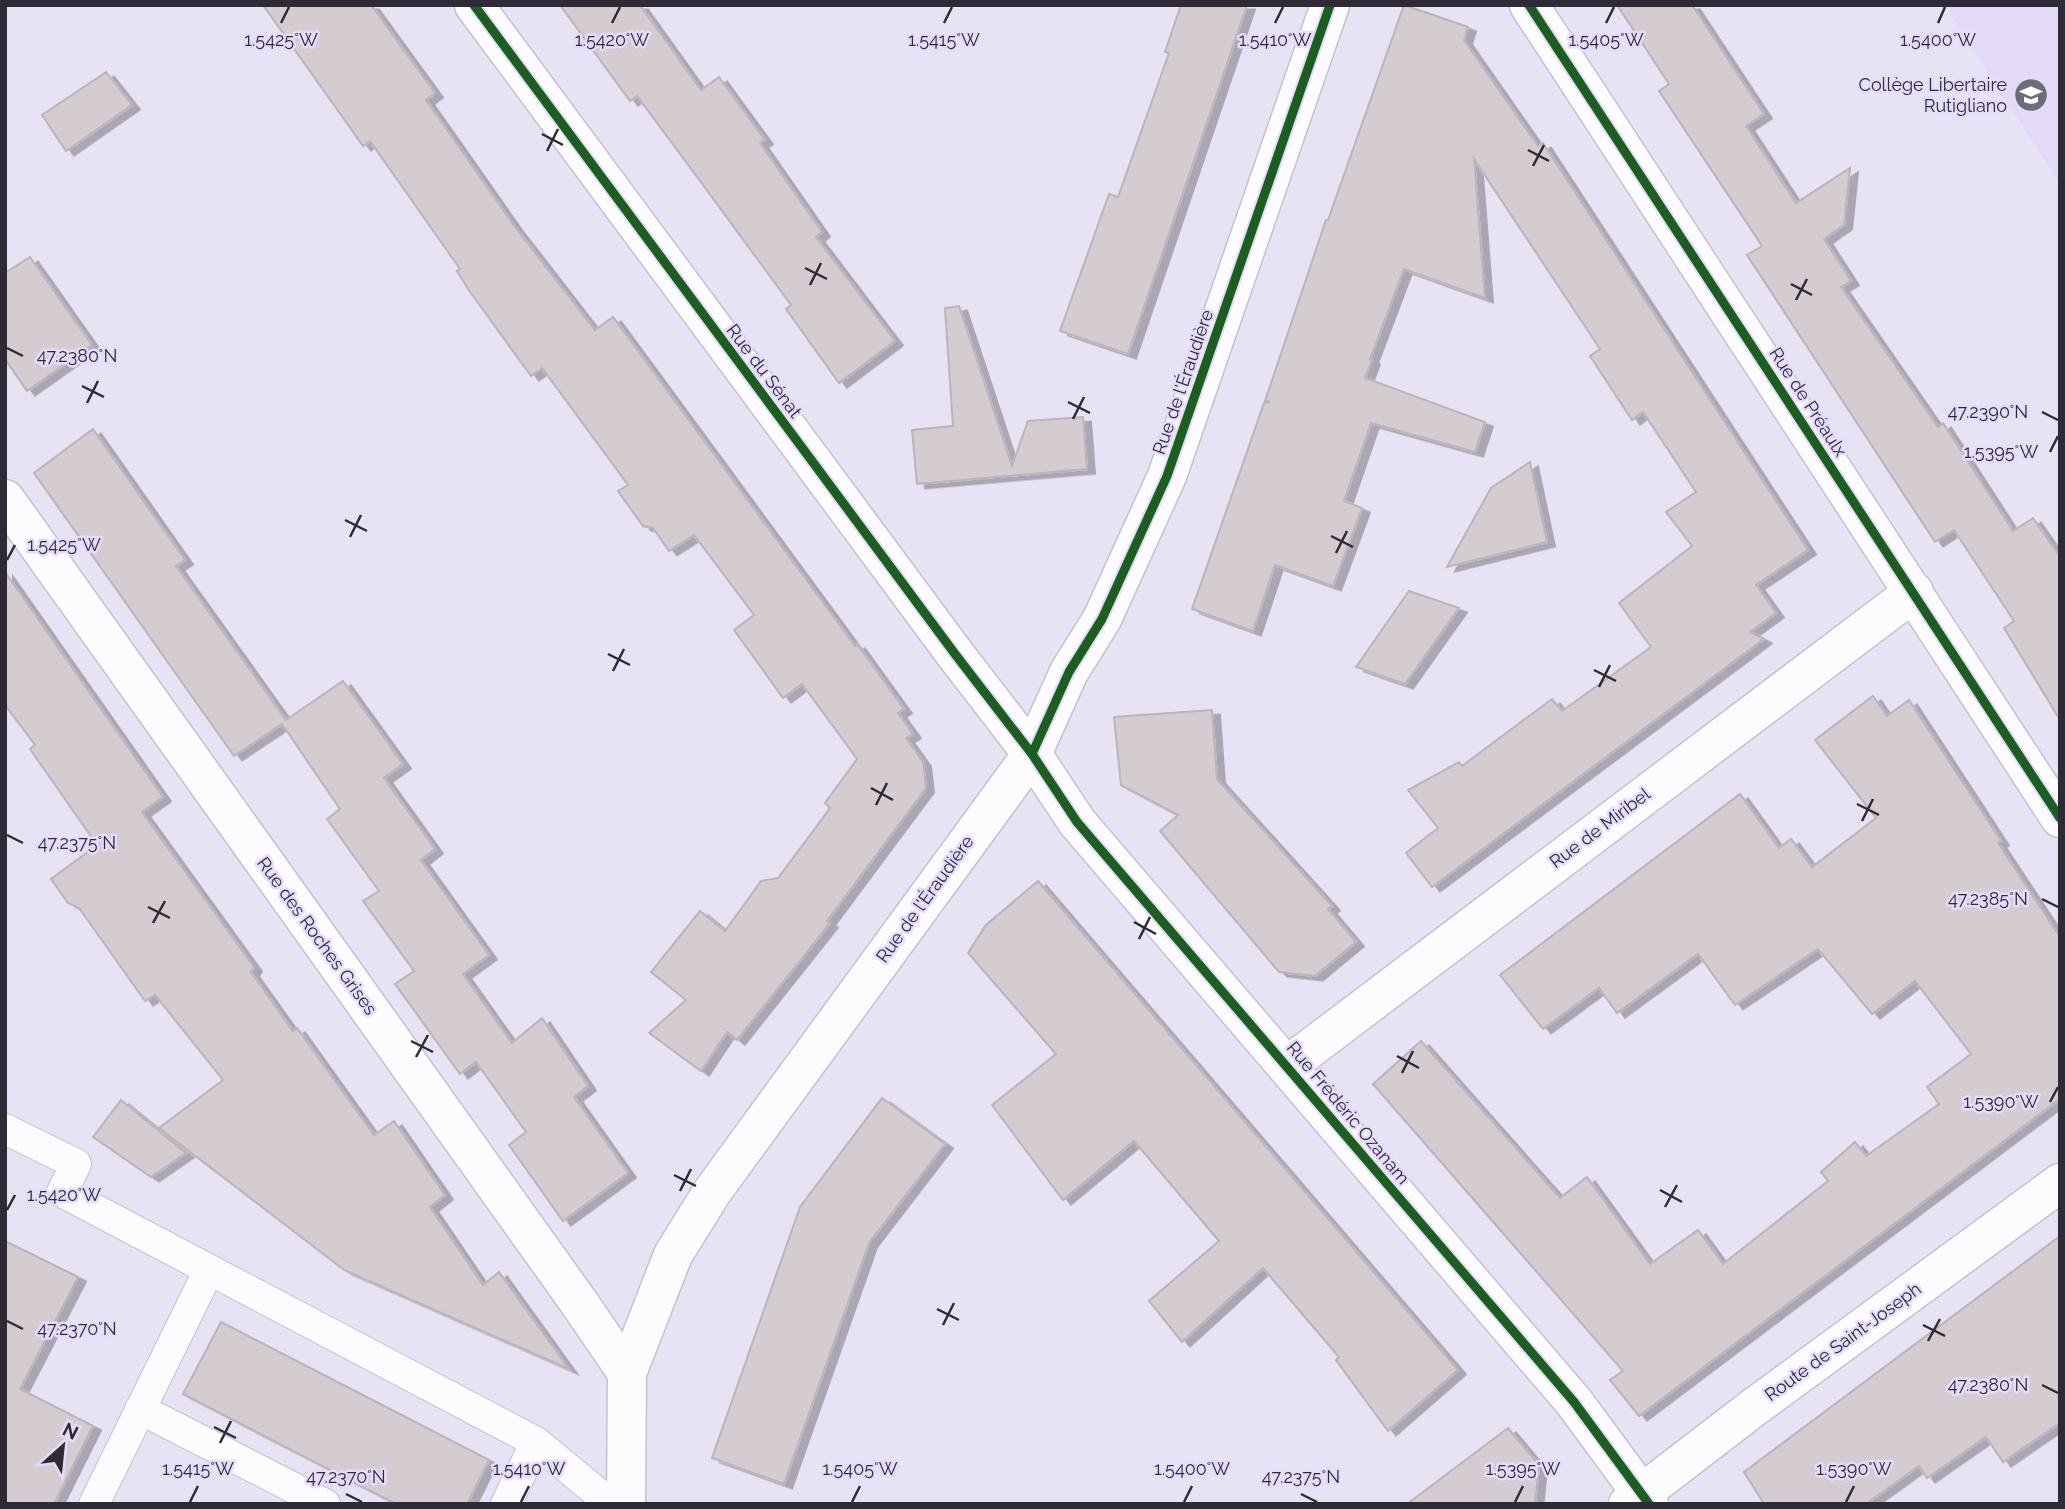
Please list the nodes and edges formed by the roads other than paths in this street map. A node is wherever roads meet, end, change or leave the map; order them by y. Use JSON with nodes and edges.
{"nodes":[{"id":1,"x":474,"y":5,"type":"edge"},
{"id":2,"x":1330,"y":5,"type":"edge"},
{"id":3,"x":1529,"y":5,"type":"edge"},
{"id":4,"x":5,"y":499,"type":"edge"},
{"id":5,"x":1914,"y":592,"type":"junction"},
{"id":6,"x":1032,"y":754,"type":"junction"},
{"id":7,"x":2060,"y":818,"type":"edge"},
{"id":8,"x":1287,"y":1066,"type":"junction"},
{"id":9,"x":5,"y":1129,"type":"edge"},
{"id":10,"x":2060,"y":1183,"type":"edge"},
{"id":11,"x":208,"y":1270,"type":"junction"},
{"id":12,"x":627,"y":1373,"type":"junction"},
{"id":13,"x":140,"y":1409,"type":"junction"},
{"id":14,"x":536,"y":1442,"type":"junction"},
{"id":15,"x":1639,"y":1500,"type":"edge"},
{"id":16,"x":94,"y":1504,"type":"edge"},
{"id":17,"x":325,"y":1504,"type":"edge"},
{"id":18,"x":506,"y":1504,"type":"edge"},
{"id":19,"x":611,"y":1504,"type":"edge"},
{"id":20,"x":626,"y":1504,"type":"edge"}],
"edges":[{"from":1,"to":6,"type":"street","name":"Rue du Sénat"},
{"from":2,"to":6,"type":"street","name":"Rue de l'Éraudière"},
{"from":3,"to":5,"type":"street","name":"Rue de Préaulx"},
{"from":4,"to":12,"type":"street","name":"Rue des Roches Grises"},
{"from":5,"to":7,"type":"street","name":"Rue de Préaulx"},
{"from":5,"to":8,"type":"street","name":"Rue de Miribel"},
{"from":6,"to":8,"type":"street","name":"Rue Frédéric Ozanam"},
{"from":6,"to":12,"type":"street","name":"Rue de l'Éraudière"},
{"from":8,"to":15,"type":"street","name":"Rue Frédéric Ozanam"},
{"from":9,"to":11,"type":"lane"},
{"from":10,"to":15,"type":"street","name":"Route de Saint-Joseph"},
{"from":11,"to":13,"type":"lane"},
{"from":11,"to":14,"type":"lane"},
{"from":12,"to":20,"type":"street","name":"Rue de l'Éraudière"},
{"from":13,"to":16,"type":"lane"},
{"from":13,"to":17,"type":"lane"},
{"from":14,"to":18,"type":"lane"},
{"from":14,"to":19,"type":"lane"}]}
